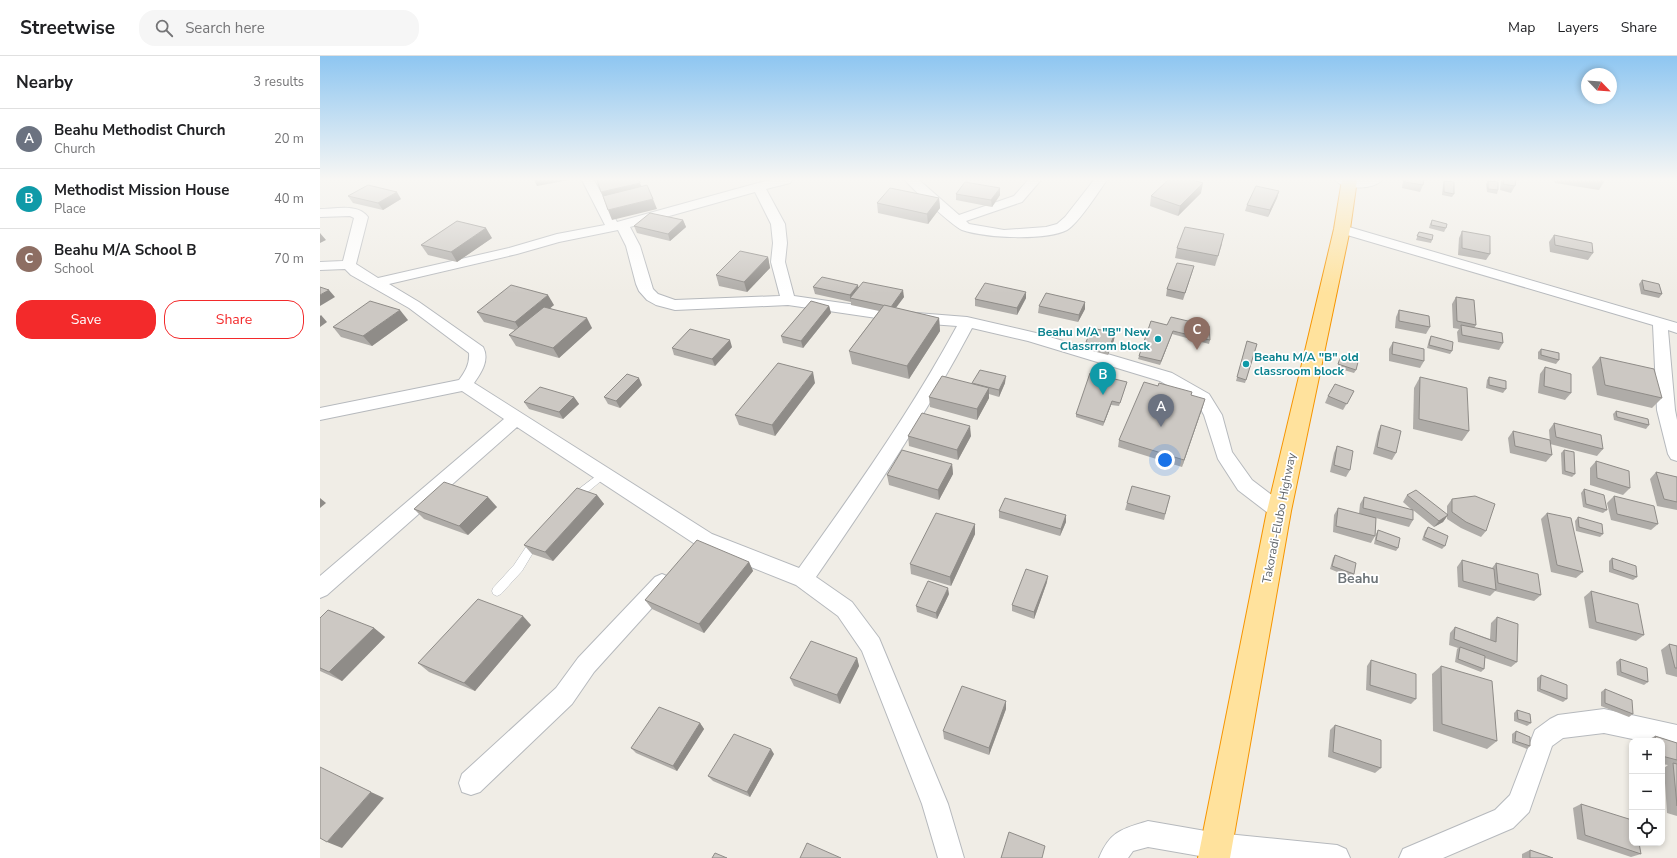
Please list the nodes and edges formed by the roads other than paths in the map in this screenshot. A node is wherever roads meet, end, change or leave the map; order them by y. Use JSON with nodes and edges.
{"nodes":[{"id":1,"x":361,"y":217,"type":"edge"},
{"id":2,"x":612,"y":217,"type":"edge"},
{"id":3,"x":648,"y":217,"type":"edge"},
{"id":4,"x":774,"y":217,"type":"edge"},
{"id":5,"x":954,"y":217,"type":"edge"},
{"id":6,"x":964,"y":217,"type":"edge"},
{"id":7,"x":1072,"y":217,"type":"edge"},
{"id":8,"x":1343,"y":217,"type":"edge"},
{"id":9,"x":957,"y":220,"type":"junction"},
{"id":10,"x":617,"y":226,"type":"junction"},
{"id":11,"x":1342,"y":228,"type":"junction"},
{"id":12,"x":349,"y":265,"type":"junction"},
{"id":13,"x":320,"y":266,"type":"edge"},
{"id":14,"x":376,"y":283,"type":"junction"},
{"id":15,"x":788,"y":300,"type":"junction"},
{"id":16,"x":967,"y":322,"type":"junction"},
{"id":17,"x":1660,"y":322,"type":"junction"},
{"id":18,"x":1677,"y":328,"type":"edge"},
{"id":19,"x":464,"y":386,"type":"junction"},
{"id":20,"x":320,"y":414,"type":"edge"},
{"id":21,"x":516,"y":418,"type":"junction"},
{"id":22,"x":1677,"y":454,"type":"edge"},
{"id":23,"x":604,"y":474,"type":"junction"},
{"id":24,"x":569,"y":502,"type":"edge"},
{"id":25,"x":1280,"y":511,"type":"junction"},
{"id":26,"x":540,"y":534,"type":"edge"},
{"id":27,"x":690,"y":555,"type":"junction"},
{"id":28,"x":803,"y":579,"type":"junction"},
{"id":29,"x":320,"y":589,"type":"edge"},
{"id":30,"x":497,"y":591,"type":"dead end"},
{"id":31,"x":1677,"y":737,"type":"edge"},
{"id":32,"x":471,"y":783,"type":"dead end"},
{"id":33,"x":1216,"y":852,"type":"edge"},
{"id":34,"x":951,"y":858,"type":"edge"},
{"id":35,"x":1112,"y":858,"type":"edge"},
{"id":36,"x":1337,"y":858,"type":"edge"},
{"id":37,"x":1412,"y":858,"type":"edge"}],
"edges":[{"from":1,"to":12,"type":"street"},
{"from":2,"to":10,"type":"street"},
{"from":3,"to":10,"type":"street"},
{"from":4,"to":15,"type":"street"},
{"from":5,"to":9,"type":"street"},
{"from":6,"to":9,"type":"street"},
{"from":7,"to":9,"type":"street"},
{"from":8,"to":11,"type":"highway","name":"Takoradi-Elubo Highway"},
{"from":10,"to":14,"type":"street"},
{"from":10,"to":15,"type":"street"},
{"from":11,"to":17,"type":"street"},
{"from":11,"to":25,"type":"highway","name":"Takoradi-Elubo Highway"},
{"from":12,"to":13,"type":"street"},
{"from":12,"to":14,"type":"street"},
{"from":14,"to":19,"type":"street"},
{"from":15,"to":16,"type":"street"},
{"from":16,"to":25,"type":"street"},
{"from":16,"to":28,"type":"street"},
{"from":17,"to":18,"type":"street"},
{"from":17,"to":22,"type":"street"},
{"from":19,"to":20,"type":"street"},
{"from":19,"to":21,"type":"street"},
{"from":21,"to":23,"type":"street"},
{"from":21,"to":29,"type":"street"},
{"from":23,"to":24,"type":"lane"},
{"from":23,"to":27,"type":"street"},
{"from":25,"to":33,"type":"highway","name":"Takoradi-Elubo Highway"},
{"from":26,"to":30,"type":"lane"},
{"from":27,"to":28,"type":"street"},
{"from":27,"to":32,"type":"street"},
{"from":28,"to":34,"type":"street"},
{"from":31,"to":37,"type":"street"},
{"from":33,"to":35,"type":"street"},
{"from":33,"to":36,"type":"street"}]}
